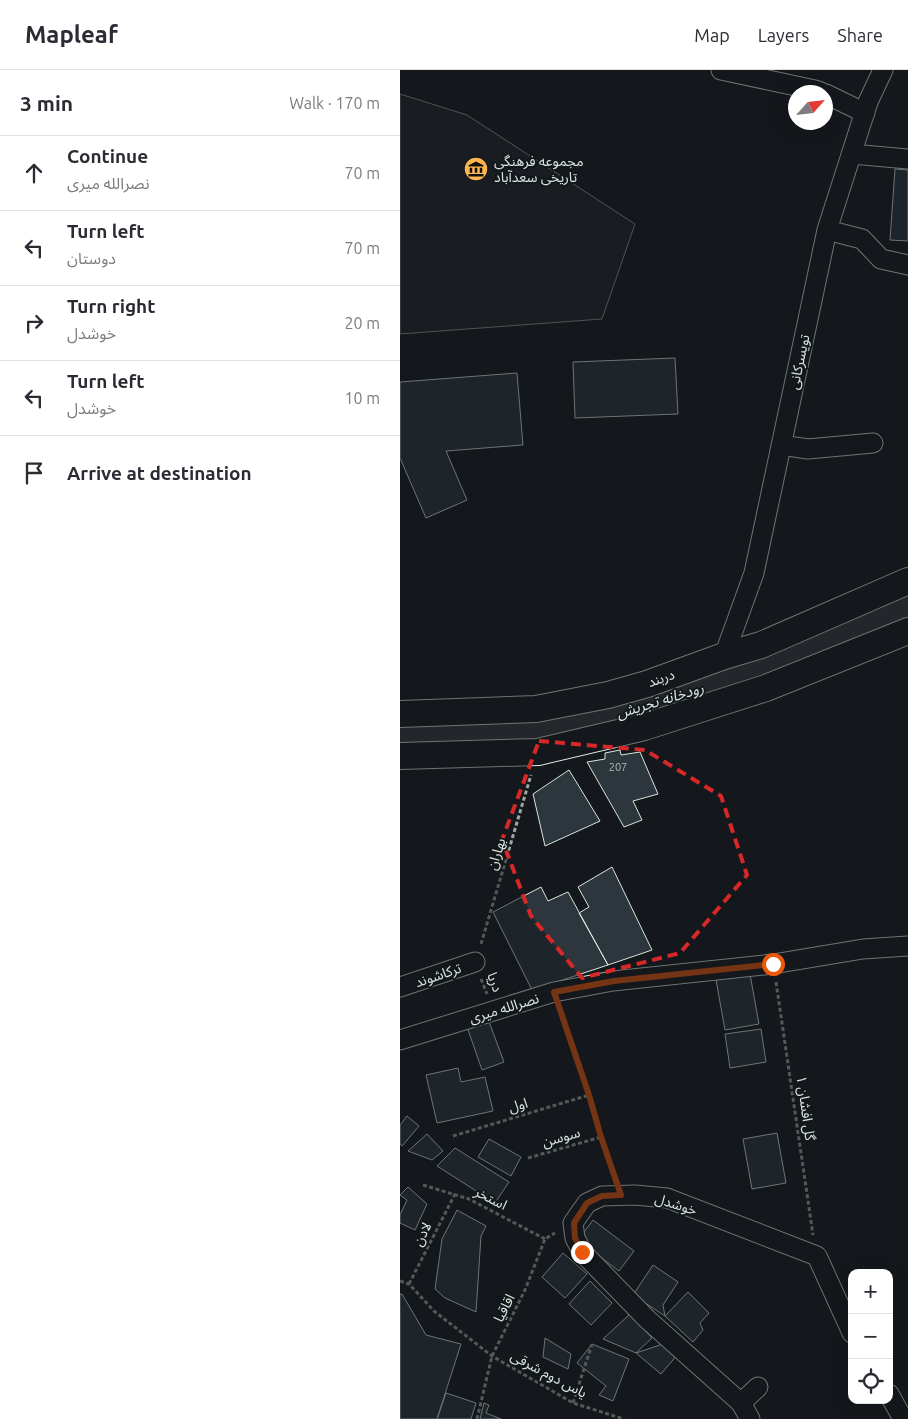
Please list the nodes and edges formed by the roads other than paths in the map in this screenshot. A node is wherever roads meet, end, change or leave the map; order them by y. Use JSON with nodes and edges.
{"nodes":[{"id":1,"x":721,"y":70,"type":"edge"},
{"id":2,"x":883,"y":70,"type":"edge"},
{"id":3,"x":792,"y":85,"type":"edge"},
{"id":4,"x":833,"y":98,"type":"edge"},
{"id":5,"x":865,"y":114,"type":"junction"},
{"id":6,"x":852,"y":154,"type":"junction"},
{"id":7,"x":908,"y":159,"type":"edge"},
{"id":8,"x":827,"y":230,"type":"junction"},
{"id":9,"x":908,"y":265,"type":"edge"},
{"id":10,"x":872,"y":443,"type":"dead end"},
{"id":11,"x":781,"y":445,"type":"junction"},
{"id":12,"x":908,"y":581,"type":"edge"},
{"id":13,"x":908,"y":630,"type":"edge"},
{"id":14,"x":724,"y":656,"type":"junction"},
{"id":15,"x":635,"y":687,"type":"junction"},
{"id":16,"x":579,"y":701,"type":"junction"},
{"id":17,"x":400,"y":714,"type":"edge"},
{"id":18,"x":644,"y":727,"type":"junction"},
{"id":19,"x":586,"y":740,"type":"junction"},
{"id":20,"x":400,"y":756,"type":"edge"},
{"id":21,"x":908,"y":946,"type":"edge"},
{"id":22,"x":475,"y":962,"type":"road end"},
{"id":23,"x":400,"y":987,"type":"edge"},
{"id":24,"x":400,"y":1040,"type":"edge"},
{"id":25,"x":848,"y":1324,"type":"edge"},
{"id":26,"x":758,"y":1387,"type":"dead end"},
{"id":27,"x":893,"y":1401,"type":"edge"},
{"id":28,"x":745,"y":1411,"type":"edge"},
{"id":29,"x":903,"y":1419,"type":"edge"}],
"edges":[{"from":1,"to":3,"type":"street"},
{"from":2,"to":5,"type":"street","name":"تویسرکانی"},
{"from":4,"to":5,"type":"street"},
{"from":5,"to":6,"type":"street","name":"تویسرکانی"},
{"from":6,"to":7,"type":"street"},
{"from":6,"to":8,"type":"street","name":"تویسرکانی"},
{"from":8,"to":9,"type":"street"},
{"from":8,"to":11,"type":"street","name":"تویسرکانی"},
{"from":10,"to":11,"type":"street"},
{"from":11,"to":14,"type":"street","name":"تویسرکانی"},
{"from":12,"to":14,"type":"main road","name":"دربند"},
{"from":13,"to":18,"type":"main road"},
{"from":14,"to":15,"type":"main road","name":"دربند"},
{"from":15,"to":16,"type":"main road","name":"دربند"},
{"from":15,"to":18,"type":"main road"},
{"from":16,"to":17,"type":"main road","name":"دربند"},
{"from":16,"to":19,"type":"main road"},
{"from":18,"to":19,"type":"main road"},
{"from":19,"to":20,"type":"main road"},
{"from":21,"to":24,"type":"street","name":"نصرالله میری"},
{"from":22,"to":23,"type":"street","name":"ترکاشوند"},
{"from":25,"to":28,"type":"street","name":"خوشدل"},
{"from":26,"to":28,"type":"street"},
{"from":27,"to":29,"type":"street"}]}
